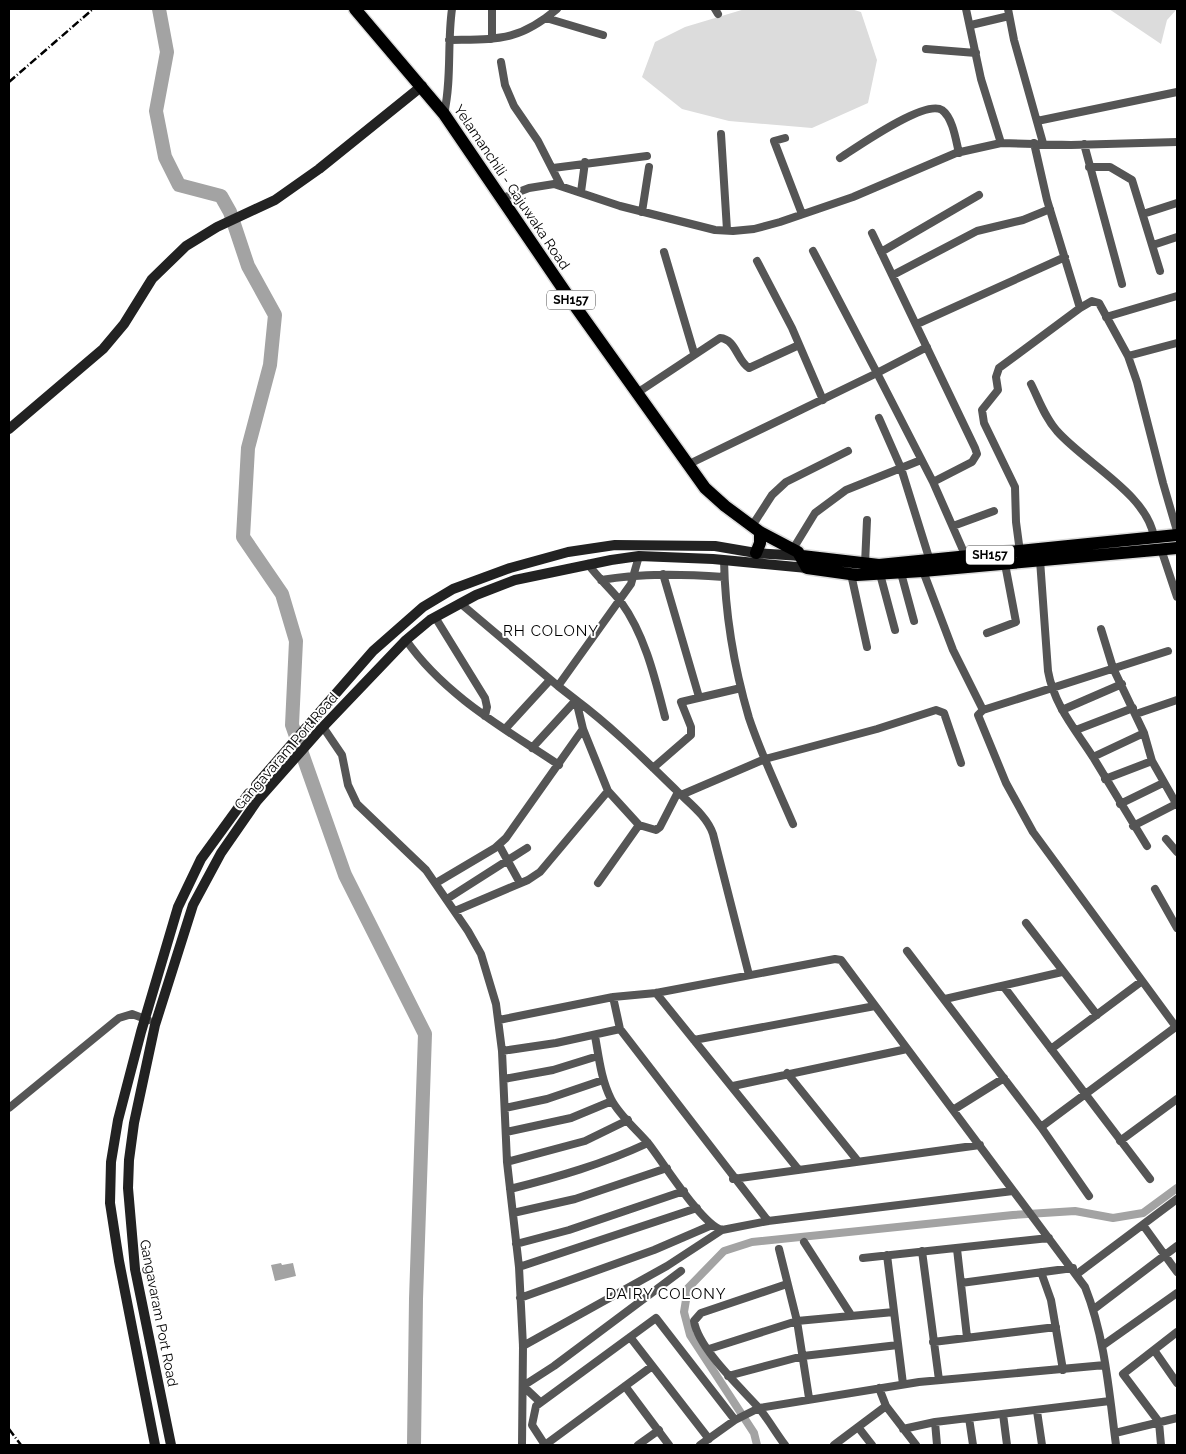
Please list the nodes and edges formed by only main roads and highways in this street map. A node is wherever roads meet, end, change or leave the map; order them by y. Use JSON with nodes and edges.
{"nodes":[{"id":1,"x":355,"y":9,"type":"edge"},
{"id":2,"x":756,"y":529,"type":"junction"},
{"id":3,"x":1177,"y":535,"type":"edge"},
{"id":4,"x":1177,"y":548,"type":"edge"},
{"id":5,"x":756,"y":553,"type":"road end"},
{"id":6,"x":800,"y":558,"type":"junction"},
{"id":7,"x":927,"y":566,"type":"junction"}],
"edges":[{"from":1,"to":2,"type":"main road","name":"Yelamanchili - Gajuwaka Road","number":"SH157"},
{"from":2,"to":5,"type":"main road"},
{"from":2,"to":6,"type":"main road","name":"Yelamanchili - Gajuwaka Road","number":"SH157"},
{"from":3,"to":7,"type":"main road","name":"Yelamanchili - Gajuwaka Road","number":"SH157"},
{"from":4,"to":7,"type":"main road","name":"Yelamanchili - Gajuwaka Road","number":"SH157"},
{"from":6,"to":7,"type":"main road","name":"Yelamanchili - Gajuwaka Road","number":"SH157"},
{"from":6,"to":7,"type":"main road","name":"Yelamanchili - Gajuwaka Road","number":"SH157"}]}
